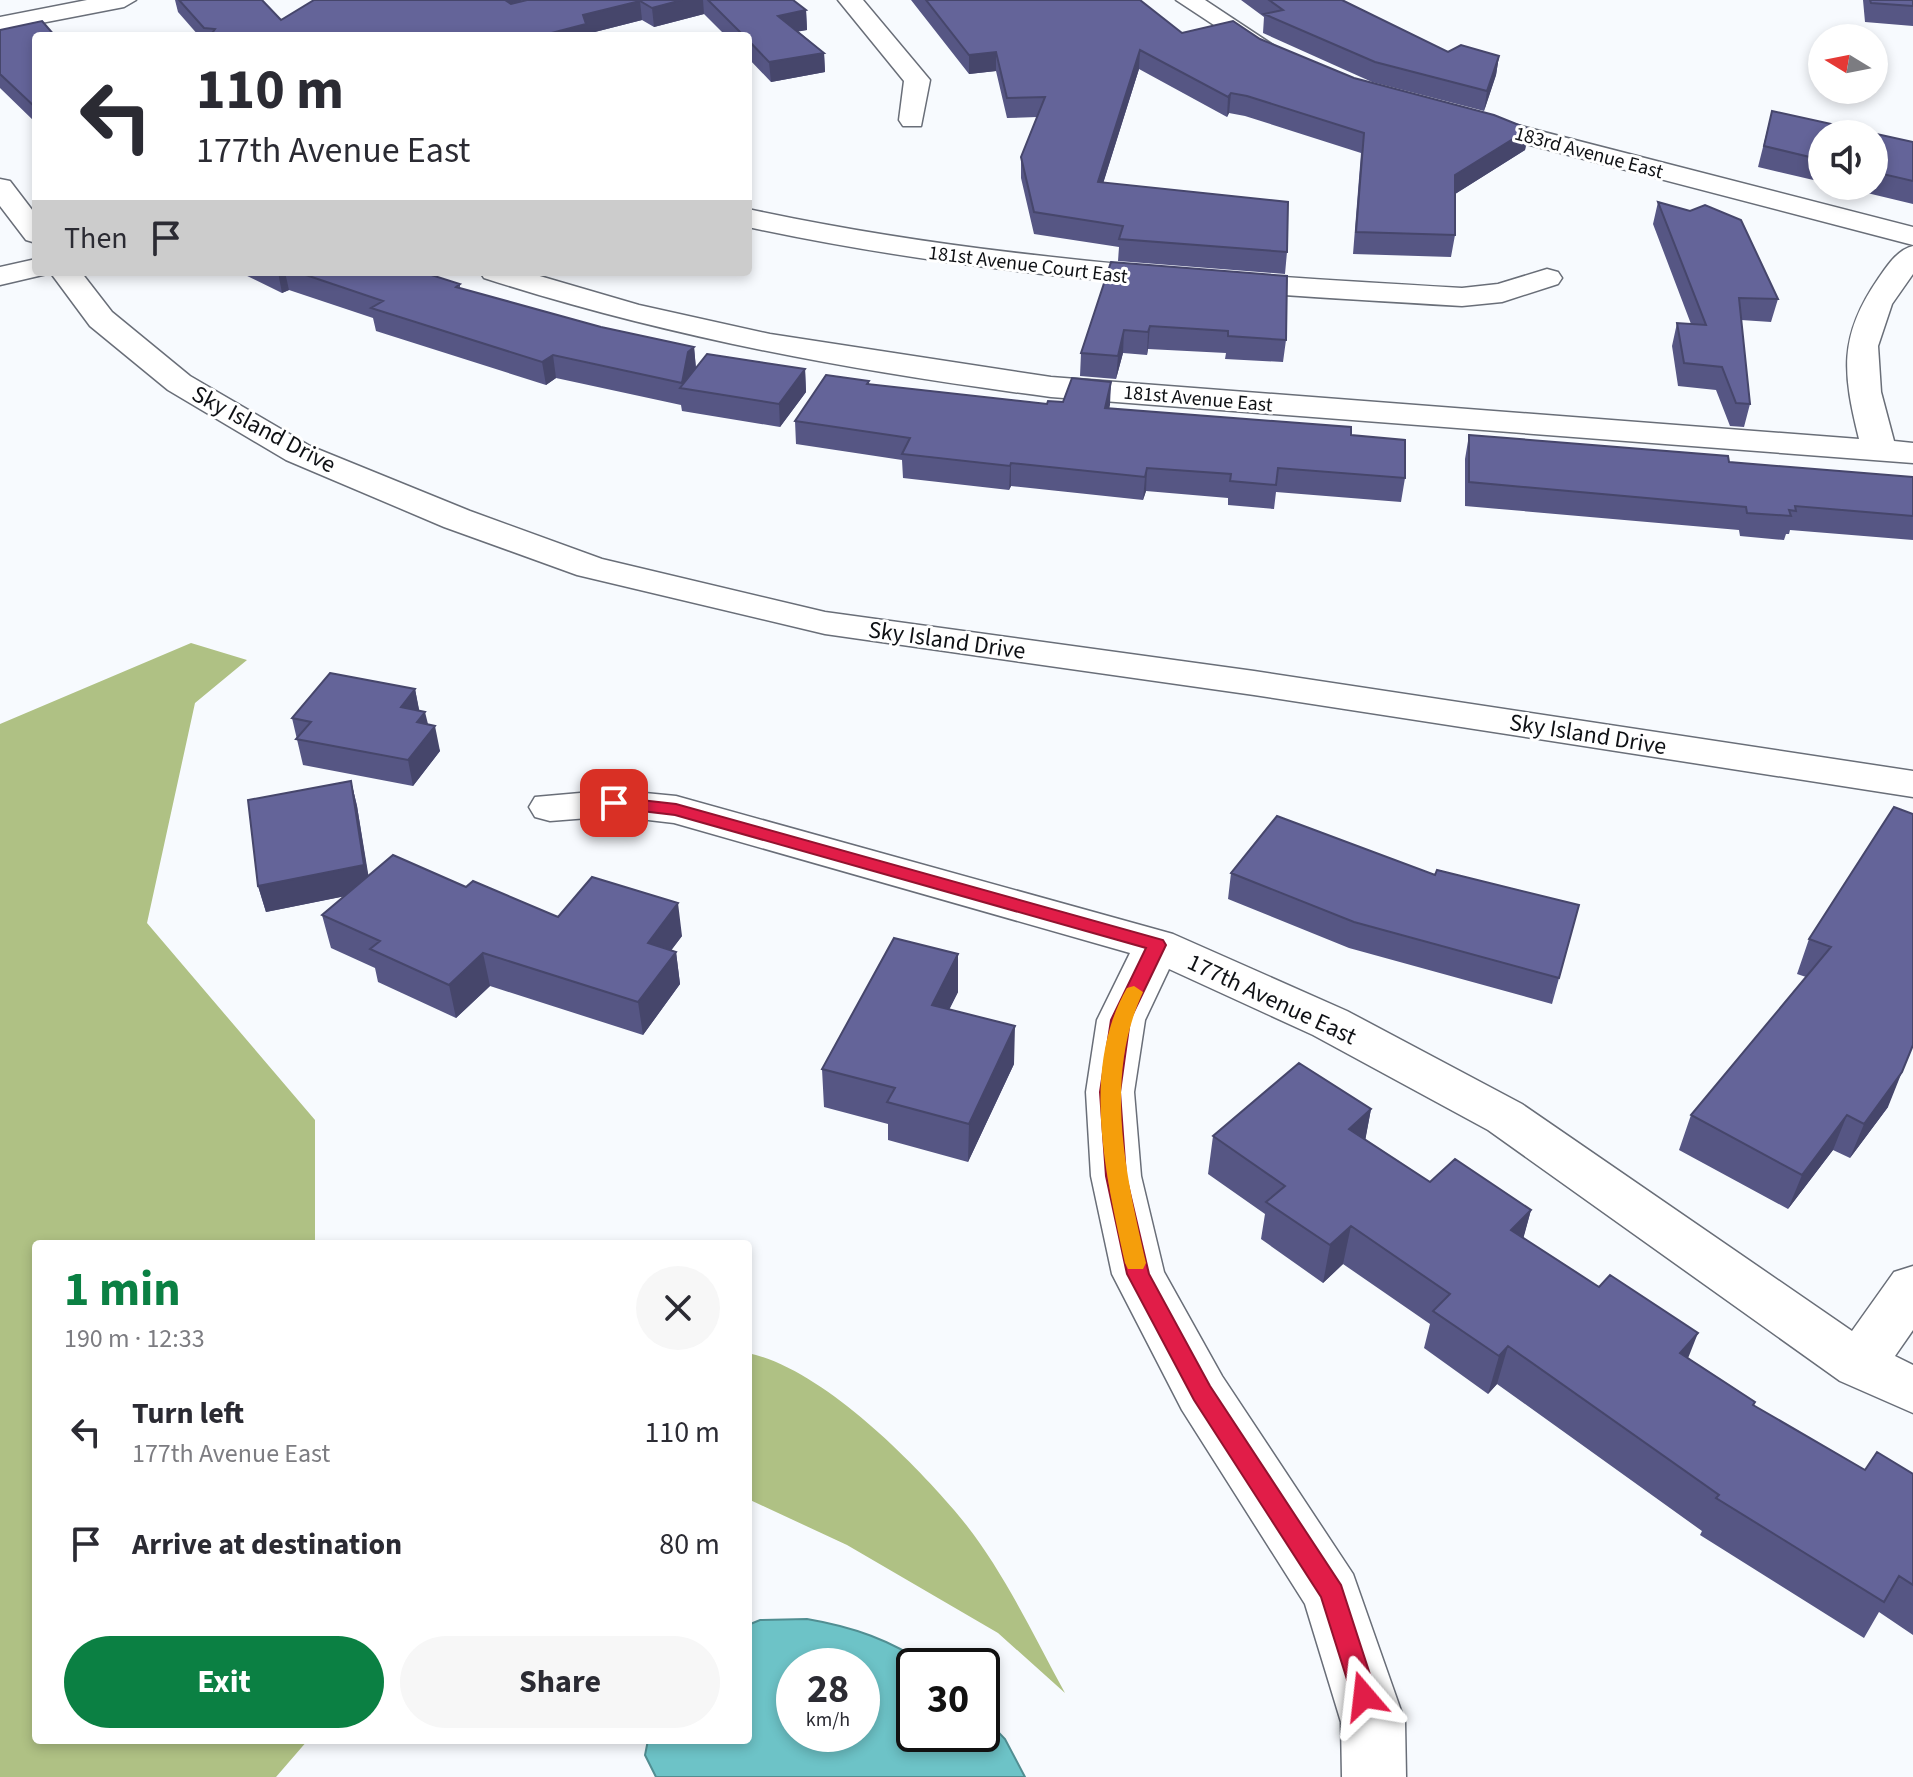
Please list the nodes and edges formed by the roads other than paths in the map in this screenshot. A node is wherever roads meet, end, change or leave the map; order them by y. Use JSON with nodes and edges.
{"nodes":[{"id":1,"x":124,"y":0,"type":"edge"},
{"id":2,"x":850,"y":0,"type":"edge"},
{"id":3,"x":1188,"y":0,"type":"edge"},
{"id":4,"x":87,"y":6,"type":"junction"},
{"id":5,"x":0,"y":24,"type":"edge"},
{"id":6,"x":107,"y":26,"type":"dead end"},
{"id":7,"x":1302,"y":67,"type":"edge"},
{"id":8,"x":1450,"y":116,"type":"edge"},
{"id":9,"x":912,"y":120,"type":"dead end"},
{"id":10,"x":0,"y":187,"type":"edge"},
{"id":11,"x":752,"y":219,"type":"edge"},
{"id":12,"x":32,"y":229,"type":"edge"},
{"id":13,"x":1913,"y":236,"type":"edge"},
{"id":14,"x":1913,"y":255,"type":"edge"},
{"id":15,"x":32,"y":269,"type":"edge"},
{"id":16,"x":0,"y":276,"type":"edge"},
{"id":17,"x":68,"y":276,"type":"edge"},
{"id":18,"x":508,"y":276,"type":"edge"},
{"id":19,"x":1547,"y":278,"type":"dead end"},
{"id":20,"x":1879,"y":450,"type":"junction"},
{"id":21,"x":1913,"y":453,"type":"edge"},
{"id":22,"x":1913,"y":784,"type":"edge"},
{"id":23,"x":550,"y":807,"type":"dead end"},
{"id":24,"x":1157,"y":945,"type":"junction"},
{"id":25,"x":1913,"y":1287,"type":"edge"},
{"id":26,"x":1859,"y":1365,"type":"junction"},
{"id":27,"x":1913,"y":1390,"type":"edge"},
{"id":28,"x":1374,"y":1777,"type":"edge"}],
"edges":[{"from":1,"to":4,"type":"street"},
{"from":2,"to":9,"type":"street"},
{"from":3,"to":7,"type":"street"},
{"from":4,"to":5,"type":"street"},
{"from":4,"to":6,"type":"street"},
{"from":8,"to":13,"type":"street","name":"183rd Avenue East"},
{"from":10,"to":12,"type":"street"},
{"from":11,"to":19,"type":"street","name":"181st Avenue Court East"},
{"from":14,"to":20,"type":"street"},
{"from":15,"to":16,"type":"street"},
{"from":17,"to":22,"type":"street","name":"Sky Island Drive"},
{"from":18,"to":20,"type":"street","name":"181st Avenue East"},
{"from":20,"to":21,"type":"street","name":"181st Avenue East"},
{"from":23,"to":24,"type":"street","name":"177th Avenue East"},
{"from":24,"to":26,"type":"street","name":"177th Avenue East"},
{"from":24,"to":28,"type":"street"},
{"from":25,"to":26,"type":"street"},
{"from":26,"to":27,"type":"street","name":"177th Avenue East"}]}
